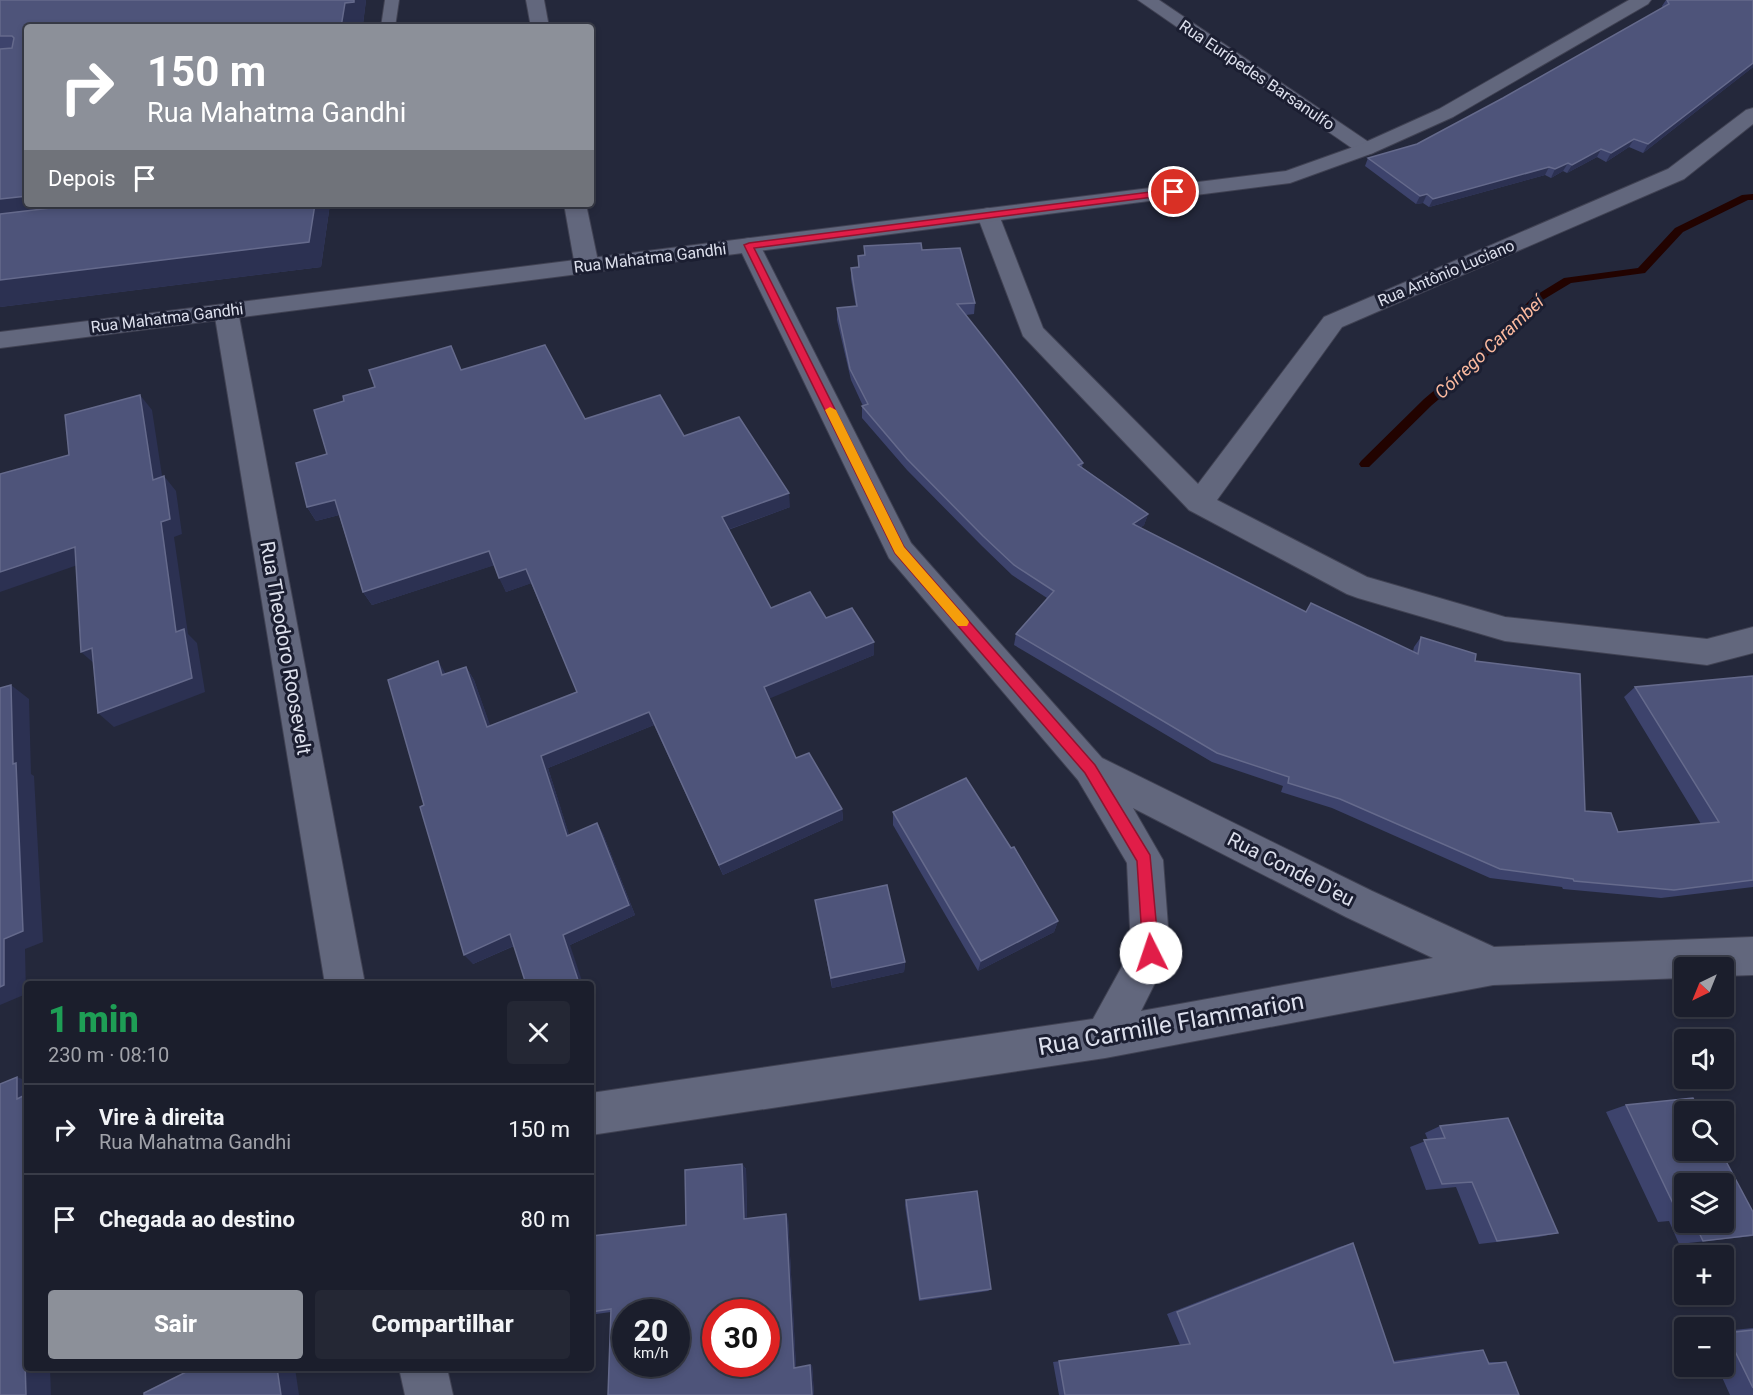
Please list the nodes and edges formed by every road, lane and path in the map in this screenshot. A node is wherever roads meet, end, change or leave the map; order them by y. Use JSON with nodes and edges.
{"nodes":[{"id":1,"x":392,"y":0,"type":"edge"},
{"id":2,"x":535,"y":0,"type":"edge"},
{"id":3,"x":1147,"y":0,"type":"edge"},
{"id":4,"x":1642,"y":0,"type":"edge"},
{"id":5,"x":388,"y":24,"type":"edge"},
{"id":6,"x":539,"y":24,"type":"edge"},
{"id":7,"x":1753,"y":114,"type":"edge"},
{"id":8,"x":1366,"y":149,"type":"junction"},
{"id":9,"x":576,"y":207,"type":"edge"},
{"id":10,"x":988,"y":215,"type":"junction"},
{"id":11,"x":749,"y":245,"type":"junction"},
{"id":12,"x":587,"y":266,"type":"junction"},
{"id":13,"x":226,"y":311,"type":"junction"},
{"id":14,"x":0,"y":340,"type":"edge"},
{"id":15,"x":1199,"y":503,"type":"junction"},
{"id":16,"x":1753,"y":640,"type":"edge"},
{"id":17,"x":1090,"y":769,"type":"junction"},
{"id":18,"x":1753,"y":956,"type":"edge"},
{"id":19,"x":1493,"y":966,"type":"junction"},
{"id":20,"x":344,"y":981,"type":"edge"},
{"id":21,"x":1105,"y":1038,"type":"junction"},
{"id":22,"x":594,"y":1114,"type":"edge"},
{"id":23,"x":424,"y":1371,"type":"edge"},
{"id":24,"x":429,"y":1395,"type":"edge"}],
"edges":[{"from":1,"to":5,"type":"lane"},
{"from":2,"to":6,"type":"street"},
{"from":3,"to":8,"type":"street","name":"Rua Eurípedes Barsanulfo"},
{"from":4,"to":8,"type":"street","name":"Rua Mahatma Gandhi"},
{"from":7,"to":15,"type":"street","name":"Rua Antônio Luciano"},
{"from":8,"to":10,"type":"street","name":"Rua Mahatma Gandhi"},
{"from":9,"to":12,"type":"street"},
{"from":10,"to":11,"type":"street","name":"Rua Mahatma Gandhi"},
{"from":10,"to":15,"type":"street"},
{"from":11,"to":12,"type":"street","name":"Rua Mahatma Gandhi"},
{"from":11,"to":17,"type":"street","name":"Rua Conde D'eu"},
{"from":12,"to":13,"type":"street","name":"Rua Mahatma Gandhi"},
{"from":13,"to":14,"type":"street","name":"Rua Mahatma Gandhi"},
{"from":13,"to":20,"type":"street","name":"Rua Theodoro Roosevelt"},
{"from":15,"to":16,"type":"street"},
{"from":17,"to":19,"type":"street","name":"Rua Conde D'eu"},
{"from":17,"to":21,"type":"street","name":"Rua Conde D'eu"},
{"from":18,"to":19,"type":"street","name":"Rua Carmille Flammarion"},
{"from":19,"to":21,"type":"street","name":"Rua Carmille Flammarion"},
{"from":21,"to":22,"type":"street","name":"Rua Carmille Flammarion"},
{"from":23,"to":24,"type":"street"}]}
